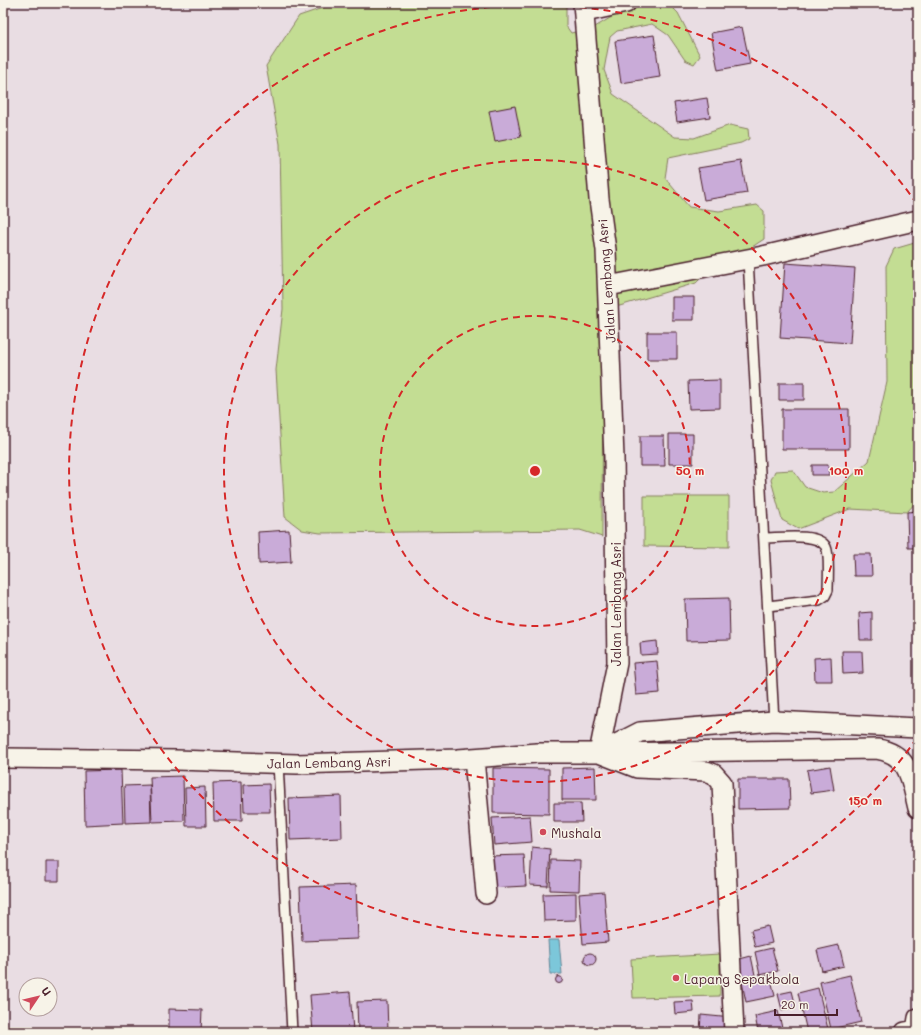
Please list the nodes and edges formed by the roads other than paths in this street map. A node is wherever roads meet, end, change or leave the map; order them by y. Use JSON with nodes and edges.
{"nodes":[{"id":1,"x":626,"y":3,"type":"edge"},
{"id":2,"x":584,"y":8,"type":"edge"},
{"id":3,"x":918,"y":220,"type":"edge"},
{"id":4,"x":748,"y":259,"type":"junction"},
{"id":5,"x":608,"y":286,"type":"junction"},
{"id":6,"x":764,"y":538,"type":"junction"},
{"id":7,"x":768,"y":606,"type":"junction"},
{"id":8,"x":774,"y":722,"type":"junction"},
{"id":9,"x":918,"y":728,"type":"edge"},
{"id":10,"x":599,"y":753,"type":"junction"},
{"id":11,"x":3,"y":758,"type":"edge"},
{"id":12,"x":474,"y":758,"type":"junction"},
{"id":13,"x":278,"y":763,"type":"junction"},
{"id":14,"x":918,"y":808,"type":"edge"},
{"id":15,"x":486,"y":894,"type":"dead end"},
{"id":16,"x":292,"y":1032,"type":"edge"},
{"id":17,"x":734,"y":1032,"type":"edge"}],
"edges":[{"from":1,"to":2,"type":"street"},
{"from":2,"to":5,"type":"street","name":"Jalan Lembang Asri"},
{"from":3,"to":4,"type":"street"},
{"from":4,"to":5,"type":"street"},
{"from":4,"to":6,"type":"lane"},
{"from":5,"to":10,"type":"street","name":"Jalan Lembang Asri"},
{"from":6,"to":7,"type":"lane"},
{"from":6,"to":7,"type":"lane"},
{"from":7,"to":8,"type":"lane"},
{"from":8,"to":9,"type":"street"},
{"from":8,"to":10,"type":"street"},
{"from":10,"to":12,"type":"street","name":"Jalan Lembang Asri"},
{"from":10,"to":14,"type":"street"},
{"from":10,"to":17,"type":"street"},
{"from":11,"to":13,"type":"street","name":"Jalan Lembang Asri"},
{"from":12,"to":13,"type":"street","name":"Jalan Lembang Asri"},
{"from":12,"to":15,"type":"street"},
{"from":13,"to":16,"type":"lane"}]}
